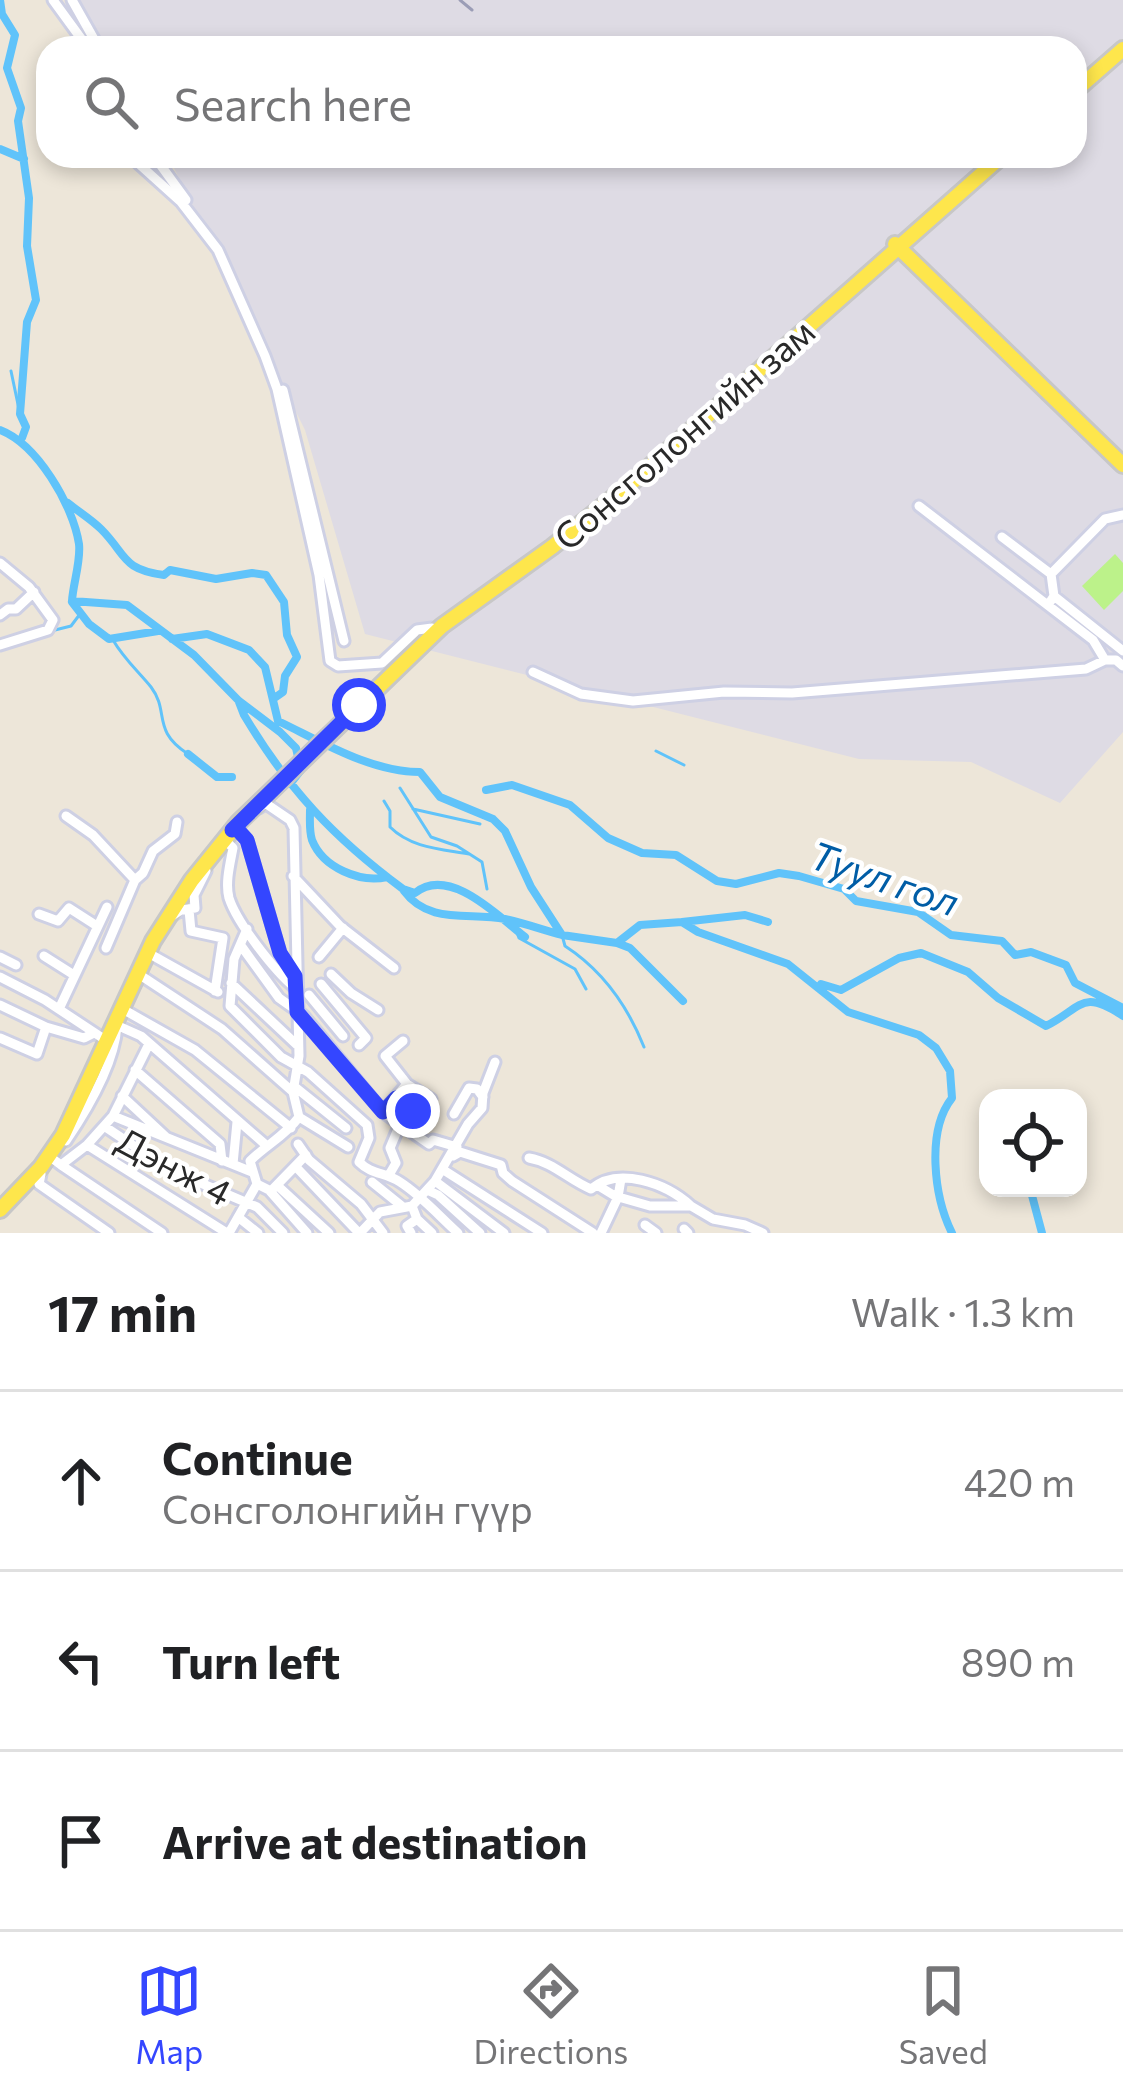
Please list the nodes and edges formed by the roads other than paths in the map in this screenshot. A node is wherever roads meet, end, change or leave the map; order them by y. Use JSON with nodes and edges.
{"nodes":[{"id":1,"x":53,"y":0,"type":"edge"},
{"id":2,"x":72,"y":0,"type":"edge"},
{"id":3,"x":79,"y":36,"type":"edge"},
{"id":4,"x":92,"y":36,"type":"edge"},
{"id":5,"x":1123,"y":46,"type":"edge"},
{"id":6,"x":1087,"y":78,"type":"edge"},
{"id":7,"x":144,"y":168,"type":"edge"},
{"id":8,"x":163,"y":168,"type":"edge"},
{"id":9,"x":985,"y":168,"type":"edge"},
{"id":10,"x":986,"y":168,"type":"edge"},
{"id":11,"x":913,"y":234,"type":"junction"},
{"id":12,"x":897,"y":245,"type":"junction"},
{"id":13,"x":913,"y":260,"type":"junction"},
{"id":14,"x":883,"y":261,"type":"junction"},
{"id":15,"x":1123,"y":465,"type":"edge"},
{"id":16,"x":919,"y":506,"type":"dead end"},
{"id":17,"x":1123,"y":515,"type":"edge"},
{"id":18,"x":1002,"y":537,"type":"dead end"},
{"id":19,"x":0,"y":563,"type":"edge"},
{"id":20,"x":1051,"y":574,"type":"junction"},
{"id":21,"x":34,"y":592,"type":"junction"},
{"id":22,"x":1051,"y":600,"type":"junction"},
{"id":23,"x":3,"y":607,"type":"edge"},
{"id":24,"x":432,"y":628,"type":"junction"},
{"id":25,"x":344,"y":641,"type":"dead end"},
{"id":26,"x":0,"y":644,"type":"edge"},
{"id":27,"x":1123,"y":651,"type":"edge"},
{"id":28,"x":1106,"y":661,"type":"junction"},
{"id":29,"x":1123,"y":666,"type":"edge"},
{"id":30,"x":533,"y":672,"type":"dead end"},
{"id":31,"x":358,"y":703,"type":"junction"},
{"id":32,"x":265,"y":792,"type":"junction"},
{"id":33,"x":66,"y":816,"type":"dead end"},
{"id":34,"x":177,"y":822,"type":"dead end"},
{"id":35,"x":231,"y":834,"type":"junction"},
{"id":36,"x":203,"y":870,"type":"junction"},
{"id":37,"x":292,"y":876,"type":"junction"},
{"id":38,"x":135,"y":880,"type":"junction"},
{"id":39,"x":55,"y":901,"type":"dead end"},
{"id":40,"x":107,"y":907,"type":"dead end"},
{"id":41,"x":69,"y":908,"type":"junction"},
{"id":42,"x":189,"y":910,"type":"junction"},
{"id":43,"x":39,"y":914,"type":"dead end"},
{"id":44,"x":98,"y":926,"type":"junction"},
{"id":45,"x":164,"y":926,"type":"junction"},
{"id":46,"x":343,"y":928,"type":"junction"},
{"id":47,"x":247,"y":929,"type":"junction"},
{"id":48,"x":242,"y":947,"type":"junction"},
{"id":49,"x":106,"y":948,"type":"dead end"},
{"id":50,"x":150,"y":954,"type":"junction"},
{"id":51,"x":44,"y":956,"type":"dead end"},
{"id":52,"x":319,"y":957,"type":"dead end"},
{"id":53,"x":8,"y":961,"type":"edge"},
{"id":54,"x":394,"y":968,"type":"dead end"},
{"id":55,"x":74,"y":974,"type":"junction"},
{"id":56,"x":140,"y":975,"type":"junction"},
{"id":57,"x":1,"y":977,"type":"edge"},
{"id":58,"x":231,"y":983,"type":"junction"},
{"id":59,"x":321,"y":984,"type":"junction"},
{"id":60,"x":295,"y":987,"type":"junction"},
{"id":61,"x":215,"y":991,"type":"junction"},
{"id":62,"x":309,"y":995,"type":"junction"},
{"id":63,"x":229,"y":996,"type":"junction"},
{"id":64,"x":0,"y":1005,"type":"edge"},
{"id":65,"x":59,"y":1009,"type":"junction"},
{"id":66,"x":378,"y":1010,"type":"dead end"},
{"id":67,"x":126,"y":1011,"type":"junction"},
{"id":68,"x":297,"y":1012,"type":"junction"},
{"id":69,"x":116,"y":1025,"type":"junction"},
{"id":70,"x":46,"y":1027,"type":"junction"},
{"id":71,"x":99,"y":1036,"type":"junction"},
{"id":72,"x":344,"y":1036,"type":"dead end"},
{"id":73,"x":0,"y":1038,"type":"edge"},
{"id":74,"x":403,"y":1041,"type":"dead end"},
{"id":75,"x":149,"y":1044,"type":"junction"},
{"id":76,"x":359,"y":1045,"type":"dead end"},
{"id":77,"x":298,"y":1047,"type":"junction"},
{"id":78,"x":495,"y":1062,"type":"dead end"},
{"id":79,"x":298,"y":1068,"type":"junction"},
{"id":80,"x":135,"y":1070,"type":"junction"},
{"id":81,"x":90,"y":1075,"type":"junction"},
{"id":82,"x":425,"y":1080,"type":"dead end"},
{"id":83,"x":412,"y":1087,"type":"junction"},
{"id":84,"x":294,"y":1089,"type":"junction"},
{"id":85,"x":122,"y":1096,"type":"junction"},
{"id":86,"x":483,"y":1096,"type":"junction"},
{"id":87,"x":396,"y":1098,"type":"junction"},
{"id":88,"x":86,"y":1099,"type":"junction"},
{"id":89,"x":431,"y":1099,"type":"dead end"},
{"id":90,"x":413,"y":1111,"type":"dead end"},
{"id":91,"x":383,"y":1112,"type":"junction"},
{"id":92,"x":454,"y":1114,"type":"dead end"},
{"id":93,"x":112,"y":1116,"type":"junction"},
{"id":94,"x":299,"y":1118,"type":"junction"},
{"id":95,"x":237,"y":1121,"type":"junction"},
{"id":96,"x":400,"y":1124,"type":"junction"},
{"id":97,"x":104,"y":1126,"type":"junction"},
{"id":98,"x":291,"y":1128,"type":"junction"},
{"id":99,"x":346,"y":1128,"type":"dead end"},
{"id":100,"x":167,"y":1138,"type":"junction"},
{"id":101,"x":87,"y":1144,"type":"junction"},
{"id":102,"x":298,"y":1144,"type":"dead end"},
{"id":103,"x":267,"y":1146,"type":"junction"},
{"id":104,"x":348,"y":1147,"type":"dead end"},
{"id":105,"x":458,"y":1147,"type":"junction"},
{"id":106,"x":306,"y":1154,"type":"junction"},
{"id":107,"x":529,"y":1158,"type":"dead end"},
{"id":108,"x":54,"y":1160,"type":"junction"},
{"id":109,"x":227,"y":1162,"type":"junction"},
{"id":110,"x":445,"y":1164,"type":"junction"},
{"id":111,"x":297,"y":1168,"type":"junction"},
{"id":112,"x":389,"y":1175,"type":"junction"},
{"id":113,"x":255,"y":1179,"type":"junction"},
{"id":114,"x":621,"y":1179,"type":"junction"},
{"id":115,"x":372,"y":1182,"type":"dead end"},
{"id":116,"x":597,"y":1185,"type":"junction"},
{"id":117,"x":274,"y":1189,"type":"junction"},
{"id":118,"x":419,"y":1196,"type":"junction"},
{"id":119,"x":618,"y":1197,"type":"junction"},
{"id":120,"x":2,"y":1201,"type":"edge"},
{"id":121,"x":246,"y":1203,"type":"junction"},
{"id":122,"x":691,"y":1206,"type":"junction"},
{"id":123,"x":238,"y":1217,"type":"junction"},
{"id":124,"x":373,"y":1219,"type":"junction"},
{"id":125,"x":418,"y":1219,"type":"junction"},
{"id":126,"x":109,"y":1233,"type":"edge"},
{"id":127,"x":162,"y":1233,"type":"edge"},
{"id":128,"x":228,"y":1233,"type":"edge"},
{"id":129,"x":257,"y":1233,"type":"edge"},
{"id":130,"x":283,"y":1233,"type":"edge"},
{"id":131,"x":308,"y":1233,"type":"edge"},
{"id":132,"x":328,"y":1233,"type":"edge"},
{"id":133,"x":360,"y":1233,"type":"edge"},
{"id":134,"x":383,"y":1233,"type":"edge"},
{"id":135,"x":411,"y":1233,"type":"edge"},
{"id":136,"x":432,"y":1233,"type":"edge"},
{"id":137,"x":458,"y":1233,"type":"edge"},
{"id":138,"x":480,"y":1233,"type":"edge"},
{"id":139,"x":503,"y":1233,"type":"edge"},
{"id":140,"x":542,"y":1233,"type":"edge"},
{"id":141,"x":597,"y":1233,"type":"edge"},
{"id":142,"x":763,"y":1233,"type":"edge"}],
"edges":[{"from":1,"to":3,"type":"street"},
{"from":2,"to":4,"type":"street"},
{"from":5,"to":6,"type":"main road"},
{"from":7,"to":24,"type":"street"},
{"from":8,"to":25,"type":"street"},
{"from":9,"to":12,"type":"main road","name":"Сонсголонгийн зам"},
{"from":10,"to":11,"type":"main road","name":"Сонсголонгийн зам"},
{"from":11,"to":12,"type":"main road","name":"Сонсголонгийн зам"},
{"from":11,"to":13,"type":"main road"},
{"from":12,"to":13,"type":"main road"},
{"from":12,"to":14,"type":"main road","name":"Сонсголонгийн зам"},
{"from":12,"to":24,"type":"main road","name":"Сонсголонгийн зам"},
{"from":13,"to":14,"type":"main road"},
{"from":13,"to":15,"type":"main road"},
{"from":14,"to":31,"type":"main road","name":"Сонсголонгийн зам"},
{"from":16,"to":22,"type":"street"},
{"from":17,"to":20,"type":"street"},
{"from":18,"to":20,"type":"street"},
{"from":19,"to":21,"type":"street"},
{"from":20,"to":22,"type":"street"},
{"from":21,"to":23,"type":"street"},
{"from":21,"to":26,"type":"street"},
{"from":22,"to":27,"type":"street"},
{"from":22,"to":28,"type":"street"},
{"from":24,"to":31,"type":"main road","name":"Сонсголонгийн зам"},
{"from":28,"to":29,"type":"street"},
{"from":28,"to":30,"type":"street"},
{"from":31,"to":32,"type":"main road"},
{"from":32,"to":35,"type":"main road"},
{"from":32,"to":71,"type":"main road"},
{"from":33,"to":38,"type":"street"},
{"from":34,"to":38,"type":"street"},
{"from":35,"to":36,"type":"main road"},
{"from":35,"to":37,"type":"street"},
{"from":35,"to":47,"type":"street"},
{"from":35,"to":60,"type":"street"},
{"from":36,"to":42,"type":"street"},
{"from":36,"to":45,"type":"main road"},
{"from":37,"to":46,"type":"street"},
{"from":37,"to":60,"type":"street"},
{"from":38,"to":49,"type":"street"},
{"from":39,"to":41,"type":"street"},
{"from":40,"to":44,"type":"street"},
{"from":41,"to":43,"type":"street"},
{"from":41,"to":44,"type":"street"},
{"from":42,"to":45,"type":"street"},
{"from":42,"to":61,"type":"street"},
{"from":44,"to":55,"type":"street"},
{"from":45,"to":50,"type":"street"},
{"from":45,"to":69,"type":"main road"},
{"from":46,"to":52,"type":"street"},
{"from":46,"to":54,"type":"street"},
{"from":47,"to":48,"type":"street"},
{"from":47,"to":60,"type":"street"},
{"from":48,"to":58,"type":"street"},
{"from":48,"to":68,"type":"street"},
{"from":50,"to":56,"type":"street"},
{"from":50,"to":61,"type":"street"},
{"from":51,"to":55,"type":"street"},
{"from":53,"to":57,"type":"street"},
{"from":55,"to":65,"type":"street"},
{"from":56,"to":67,"type":"street"},
{"from":56,"to":84,"type":"street"},
{"from":57,"to":65,"type":"street"},
{"from":58,"to":63,"type":"street"},
{"from":58,"to":77,"type":"street"},
{"from":59,"to":62,"type":"street"},
{"from":59,"to":66,"type":"street"},
{"from":59,"to":76,"type":"street"},
{"from":60,"to":62,"type":"street"},
{"from":60,"to":68,"type":"street"},
{"from":61,"to":63,"type":"street"},
{"from":62,"to":72,"type":"street"},
{"from":63,"to":79,"type":"street"},
{"from":64,"to":70,"type":"street"},
{"from":65,"to":71,"type":"street"},
{"from":67,"to":69,"type":"street"},
{"from":67,"to":98,"type":"street"},
{"from":68,"to":77,"type":"street"},
{"from":68,"to":91,"type":"street"},
{"from":69,"to":75,"type":"street"},
{"from":69,"to":81,"type":"main road"},
{"from":69,"to":88,"type":"street"},
{"from":70,"to":71,"type":"street"},
{"from":70,"to":73,"type":"street"},
{"from":71,"to":81,"type":"main road"},
{"from":74,"to":83,"type":"street"},
{"from":75,"to":80,"type":"street"},
{"from":75,"to":95,"type":"street"},
{"from":77,"to":79,"type":"street"},
{"from":78,"to":86,"type":"street"},
{"from":79,"to":84,"type":"street"},
{"from":79,"to":112,"type":"street"},
{"from":80,"to":85,"type":"street"},
{"from":80,"to":109,"type":"street"},
{"from":81,"to":88,"type":"main road"},
{"from":81,"to":120,"type":"main road"},
{"from":82,"to":83,"type":"street"},
{"from":83,"to":87,"type":"street"},
{"from":83,"to":89,"type":"street"},
{"from":84,"to":94,"type":"street"},
{"from":84,"to":99,"type":"street"},
{"from":85,"to":93,"type":"street"},
{"from":85,"to":100,"type":"street"},
{"from":86,"to":92,"type":"street"},
{"from":86,"to":105,"type":"street"},
{"from":87,"to":90,"type":"street"},
{"from":87,"to":91,"type":"street"},
{"from":88,"to":108,"type":"main road"},
{"from":91,"to":96,"type":"street"},
{"from":93,"to":97,"type":"street"},
{"from":93,"to":100,"type":"street"},
{"from":94,"to":98,"type":"street"},
{"from":94,"to":104,"type":"street"},
{"from":95,"to":103,"type":"street"},
{"from":95,"to":109,"type":"street"},
{"from":96,"to":105,"type":"street"},
{"from":96,"to":112,"type":"street"},
{"from":97,"to":101,"type":"street"},
{"from":97,"to":121,"type":"street","name":"Дэнж 4"},
{"from":98,"to":103,"type":"street"},
{"from":100,"to":109,"type":"street"},
{"from":101,"to":108,"type":"street"},
{"from":101,"to":128,"type":"street"},
{"from":102,"to":106,"type":"street"},
{"from":103,"to":113,"type":"street"},
{"from":105,"to":110,"type":"street"},
{"from":106,"to":111,"type":"street"},
{"from":106,"to":124,"type":"street"},
{"from":107,"to":116,"type":"street"},
{"from":108,"to":120,"type":"main road"},
{"from":108,"to":126,"type":"street"},
{"from":108,"to":127,"type":"street"},
{"from":109,"to":113,"type":"street"},
{"from":110,"to":118,"type":"street"},
{"from":110,"to":140,"type":"street"},
{"from":110,"to":141,"type":"street"},
{"from":111,"to":117,"type":"street"},
{"from":111,"to":133,"type":"street"},
{"from":112,"to":118,"type":"street"},
{"from":113,"to":117,"type":"street"},
{"from":113,"to":121,"type":"street"},
{"from":114,"to":116,"type":"street"},
{"from":114,"to":119,"type":"street"},
{"from":114,"to":122,"type":"street"},
{"from":115,"to":118,"type":"street"},
{"from":116,"to":119,"type":"street"},
{"from":117,"to":131,"type":"street"},
{"from":117,"to":132,"type":"street"},
{"from":118,"to":124,"type":"street"},
{"from":118,"to":125,"type":"street"},
{"from":118,"to":137,"type":"street"},
{"from":118,"to":138,"type":"street"},
{"from":118,"to":139,"type":"street"},
{"from":119,"to":122,"type":"street"},
{"from":119,"to":141,"type":"street"},
{"from":121,"to":123,"type":"street"},
{"from":121,"to":130,"type":"street","name":"Дэнж 4"},
{"from":122,"to":142,"type":"street"},
{"from":123,"to":128,"type":"street"},
{"from":123,"to":129,"type":"street"},
{"from":124,"to":133,"type":"street"},
{"from":124,"to":134,"type":"street"},
{"from":125,"to":135,"type":"street"},
{"from":125,"to":136,"type":"street"}]}
